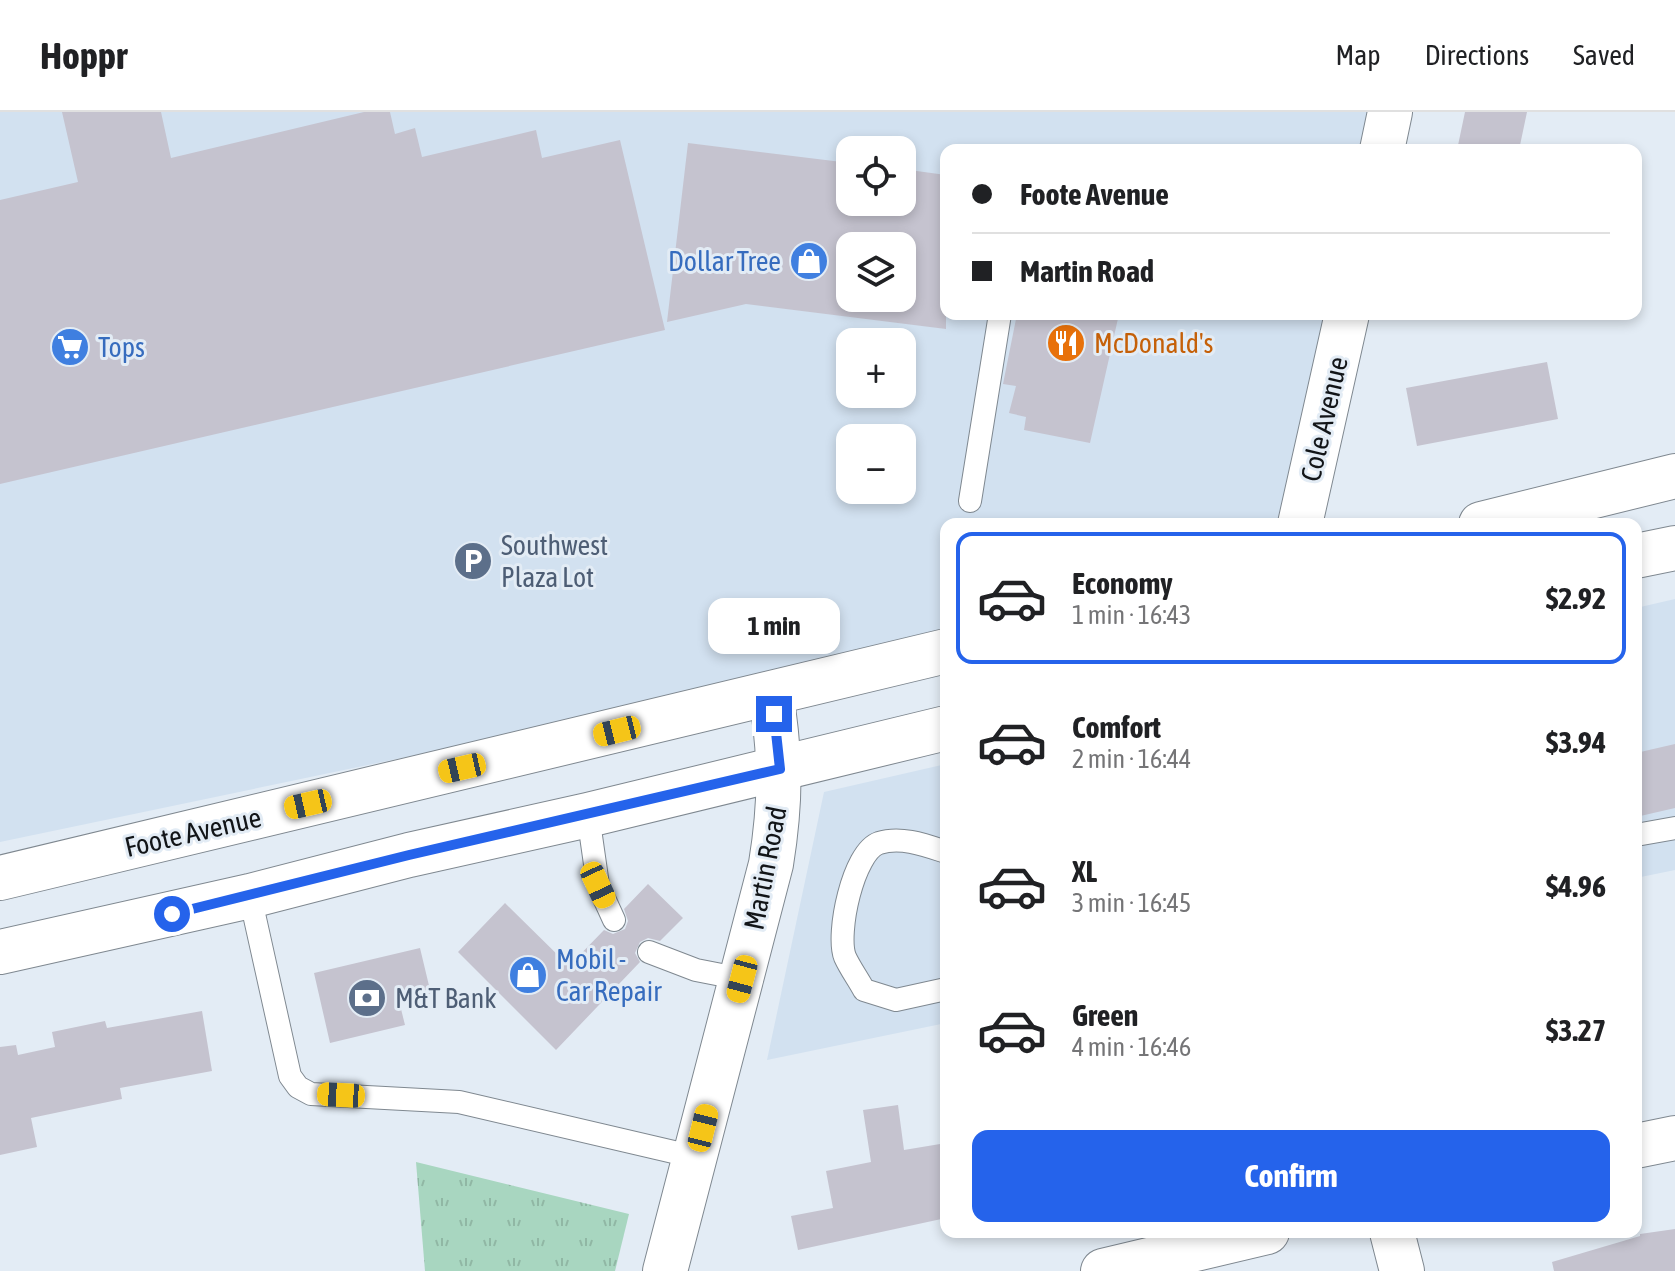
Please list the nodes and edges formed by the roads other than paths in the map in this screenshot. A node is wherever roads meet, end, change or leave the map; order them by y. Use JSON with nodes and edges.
{"nodes":[{"id":1,"x":1390,"y":112,"type":"edge"},
{"id":2,"x":1383,"y":144,"type":"edge"},
{"id":3,"x":999,"y":320,"type":"edge"},
{"id":4,"x":1346,"y":320,"type":"edge"},
{"id":5,"x":1675,"y":476,"type":"edge"},
{"id":6,"x":970,"y":501,"type":"dead end"},
{"id":7,"x":1301,"y":518,"type":"edge"},
{"id":8,"x":1505,"y":518,"type":"edge"},
{"id":9,"x":1675,"y":548,"type":"edge"},
{"id":10,"x":1642,"y":555,"type":"edge"},
{"id":11,"x":940,"y":653,"type":"edge"},
{"id":12,"x":771,"y":695,"type":"junction"},
{"id":13,"x":940,"y":729,"type":"edge"},
{"id":14,"x":780,"y":769,"type":"junction"},
{"id":15,"x":588,"y":815,"type":"junction"},
{"id":16,"x":1675,"y":828,"type":"edge"},
{"id":17,"x":1642,"y":834,"type":"edge"},
{"id":18,"x":940,"y":850,"type":"edge"},
{"id":19,"x":0,"y":878,"type":"edge"},
{"id":20,"x":250,"y":896,"type":"junction"},
{"id":21,"x":614,"y":920,"type":"dead end"},
{"id":22,"x":0,"y":952,"type":"edge"},
{"id":23,"x":649,"y":952,"type":"dead end"},
{"id":24,"x":742,"y":979,"type":"junction"},
{"id":25,"x":940,"y":990,"type":"edge"},
{"id":26,"x":1675,"y":1138,"type":"edge"},
{"id":27,"x":1642,"y":1145,"type":"edge"},
{"id":28,"x":695,"y":1157,"type":"junction"},
{"id":29,"x":1242,"y":1238,"type":"edge"},
{"id":30,"x":1394,"y":1238,"type":"edge"},
{"id":31,"x":665,"y":1271,"type":"edge"},
{"id":32,"x":1103,"y":1271,"type":"edge"},
{"id":33,"x":1402,"y":1271,"type":"edge"}],
"edges":[{"from":1,"to":2,"type":"main road"},
{"from":3,"to":6,"type":"lane"},
{"from":4,"to":7,"type":"main road","name":"Cole Avenue"},
{"from":5,"to":8,"type":"main road"},
{"from":9,"to":10,"type":"main road"},
{"from":11,"to":12,"type":"main road","name":"Foote Avenue"},
{"from":12,"to":14,"type":"main road","name":"Martin Road"},
{"from":12,"to":19,"type":"main road","name":"Foote Avenue"},
{"from":13,"to":14,"type":"main road"},
{"from":14,"to":15,"type":"main road"},
{"from":14,"to":24,"type":"main road","name":"Martin Road"},
{"from":15,"to":20,"type":"main road"},
{"from":15,"to":21,"type":"lane"},
{"from":16,"to":17,"type":"lane"},
{"from":18,"to":25,"type":"lane"},
{"from":20,"to":22,"type":"main road"},
{"from":20,"to":28,"type":"lane"},
{"from":23,"to":24,"type":"lane"},
{"from":24,"to":28,"type":"main road","name":"Martin Road"},
{"from":26,"to":27,"type":"main road"},
{"from":28,"to":31,"type":"main road","name":"Martin Road"},
{"from":29,"to":32,"type":"main road"},
{"from":30,"to":33,"type":"main road"}]}
